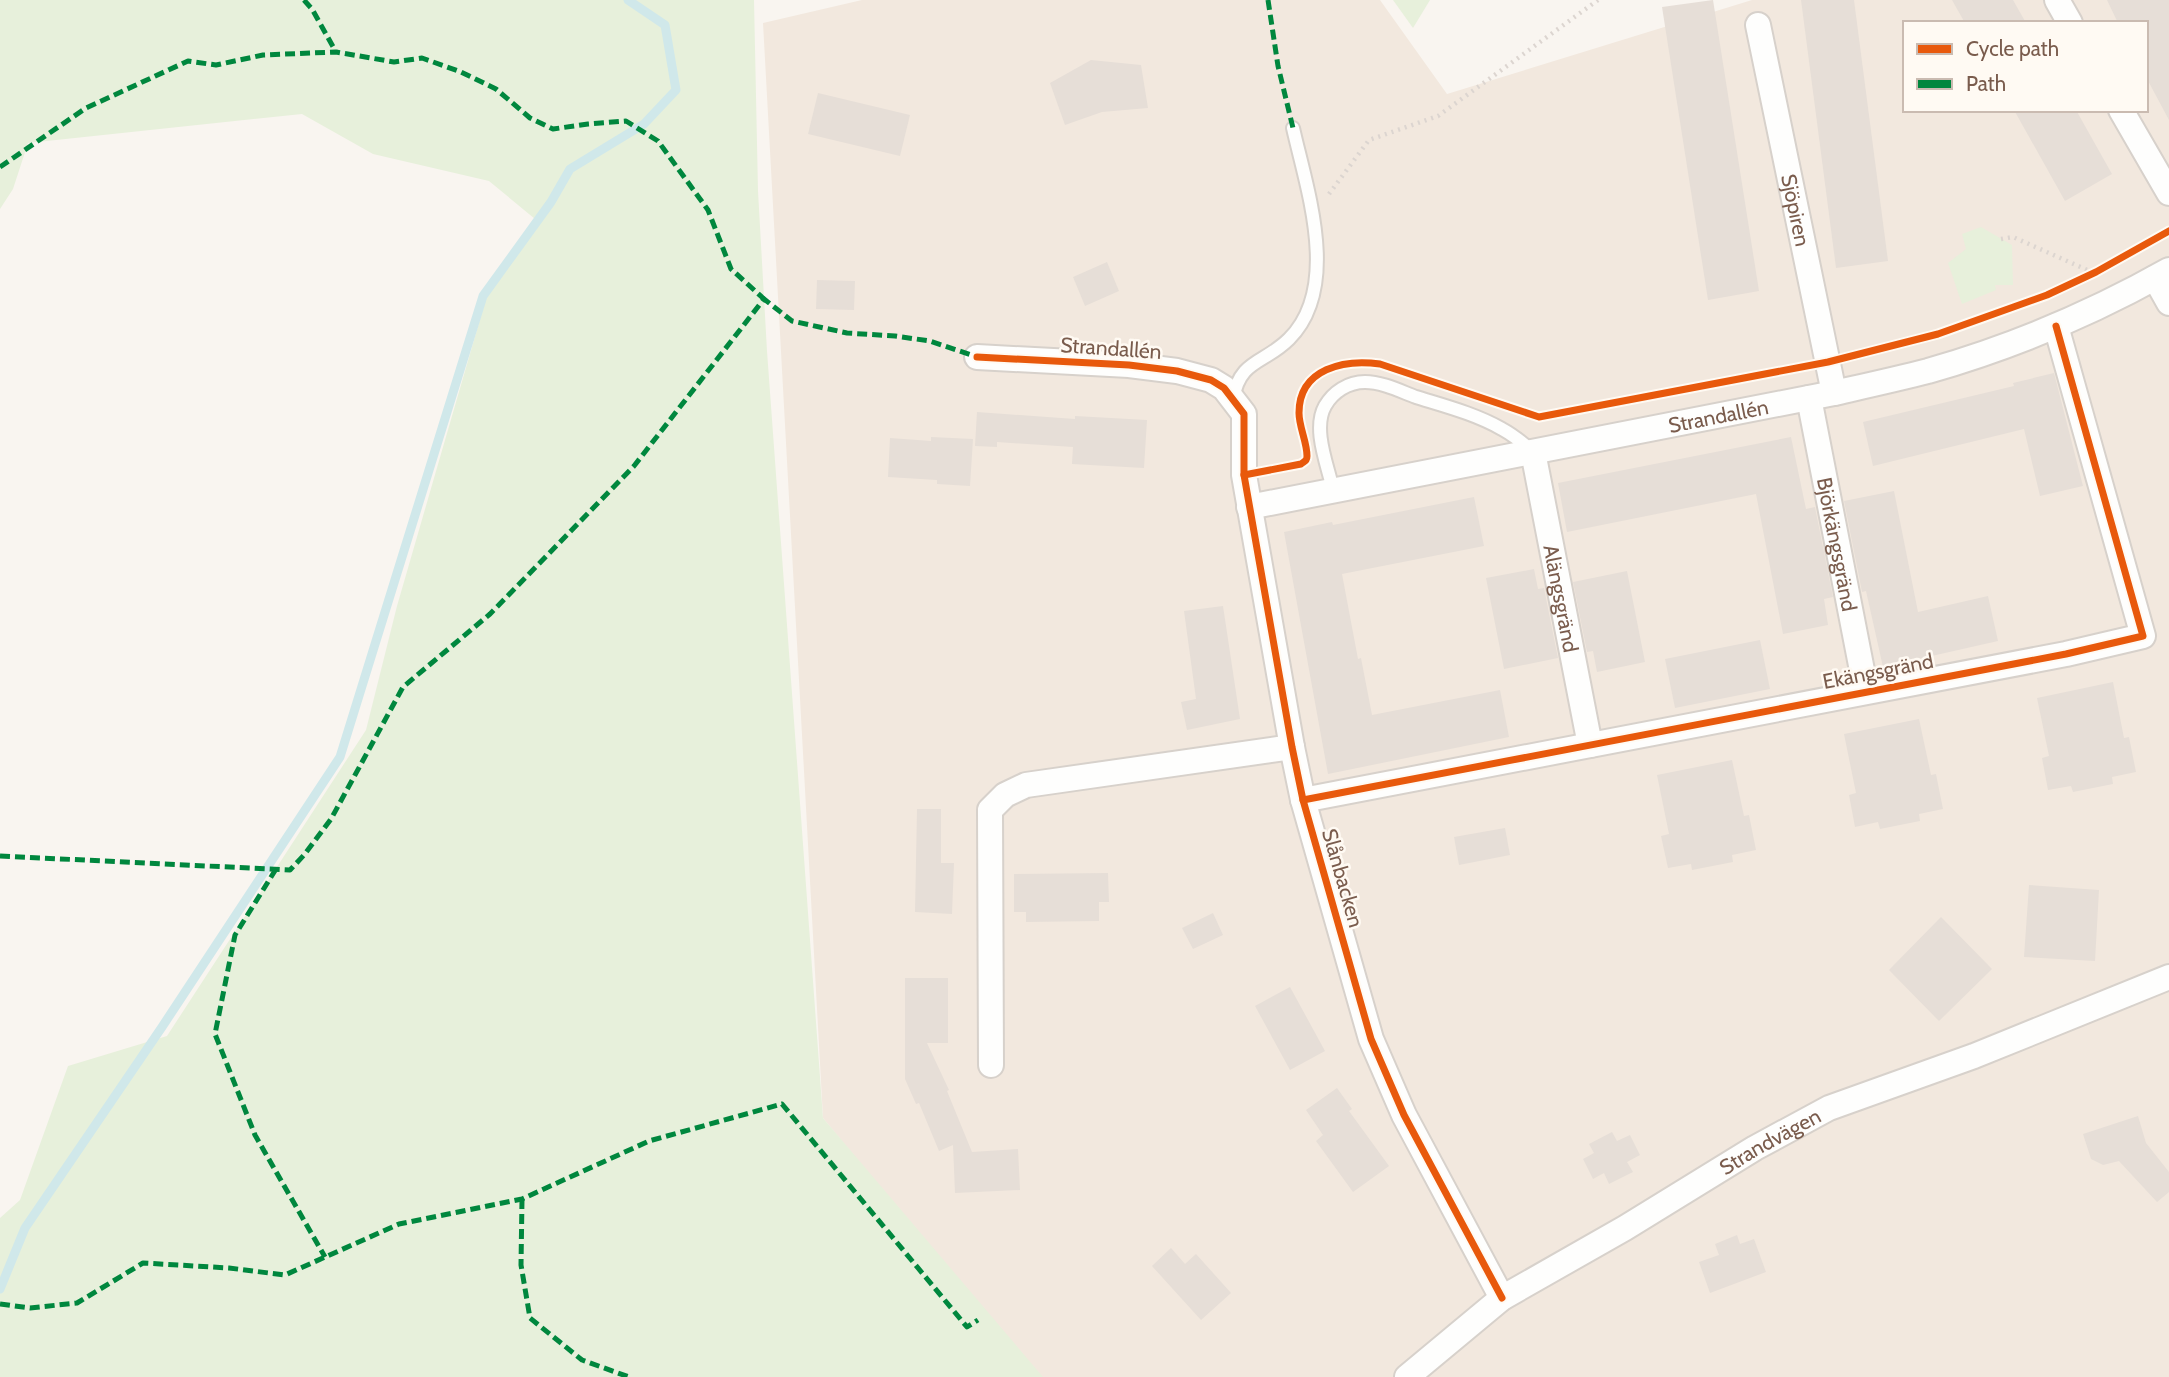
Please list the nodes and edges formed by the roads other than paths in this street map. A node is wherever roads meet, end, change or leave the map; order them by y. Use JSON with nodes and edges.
{"nodes":[{"id":1,"x":2057,"y":0,"type":"edge"},
{"id":2,"x":2069,"y":21,"type":"edge"},
{"id":3,"x":1758,"y":25,"type":"dead end"},
{"id":4,"x":2122,"y":112,"type":"edge"},
{"id":5,"x":1293,"y":128,"type":"dead end"},
{"id":6,"x":2169,"y":193,"type":"edge"},
{"id":7,"x":2162,"y":274,"type":"edge"},
{"id":8,"x":2169,"y":303,"type":"edge"},
{"id":9,"x":2056,"y":326,"type":"junction"},
{"id":10,"x":977,"y":356,"type":"dead end"},
{"id":11,"x":1834,"y":393,"type":"junction"},
{"id":12,"x":1809,"y":398,"type":"junction"},
{"id":13,"x":1233,"y":399,"type":"junction"},
{"id":14,"x":1533,"y":452,"type":"junction"},
{"id":15,"x":1333,"y":490,"type":"junction"},
{"id":16,"x":1249,"y":507,"type":"junction"},
{"id":17,"x":1866,"y":691,"type":"junction"},
{"id":18,"x":1590,"y":745,"type":"junction"},
{"id":19,"x":1292,"y":747,"type":"junction"},
{"id":20,"x":1303,"y":800,"type":"junction"},
{"id":21,"x":2169,"y":977,"type":"edge"},
{"id":22,"x":990,"y":1065,"type":"dead end"},
{"id":23,"x":1502,"y":1298,"type":"junction"},
{"id":24,"x":1407,"y":1377,"type":"edge"}],
"edges":[{"from":1,"to":2,"type":"street"},
{"from":3,"to":11,"type":"street","name":"Sjöpiren"},
{"from":4,"to":6,"type":"street"},
{"from":5,"to":13,"type":"lane"},
{"from":7,"to":8,"type":"street"},
{"from":7,"to":9,"type":"street","name":"Strandallén"},
{"from":9,"to":11,"type":"street","name":"Strandallén"},
{"from":9,"to":17,"type":"street","name":"Ekängsgränd"},
{"from":10,"to":13,"type":"street","name":"Strandallén"},
{"from":11,"to":12,"type":"street","name":"Strandallén"},
{"from":12,"to":14,"type":"street","name":"Strandallén"},
{"from":12,"to":17,"type":"street","name":"Björkängsgränd"},
{"from":13,"to":16,"type":"street","name":"Slånbacken"},
{"from":14,"to":15,"type":"street","name":"Strandallén"},
{"from":14,"to":15,"type":"lane"},
{"from":14,"to":18,"type":"street","name":"Alängsgränd"},
{"from":15,"to":16,"type":"street","name":"Strandallén"},
{"from":16,"to":19,"type":"street","name":"Slånbacken"},
{"from":17,"to":18,"type":"street","name":"Ekängsgränd"},
{"from":18,"to":20,"type":"street","name":"Ekängsgränd"},
{"from":19,"to":20,"type":"street","name":"Slånbacken"},
{"from":19,"to":22,"type":"street"},
{"from":20,"to":23,"type":"street","name":"Slånbacken"},
{"from":21,"to":23,"type":"street","name":"Strandvägen"},
{"from":23,"to":24,"type":"street","name":"Strandvägen"}]}
